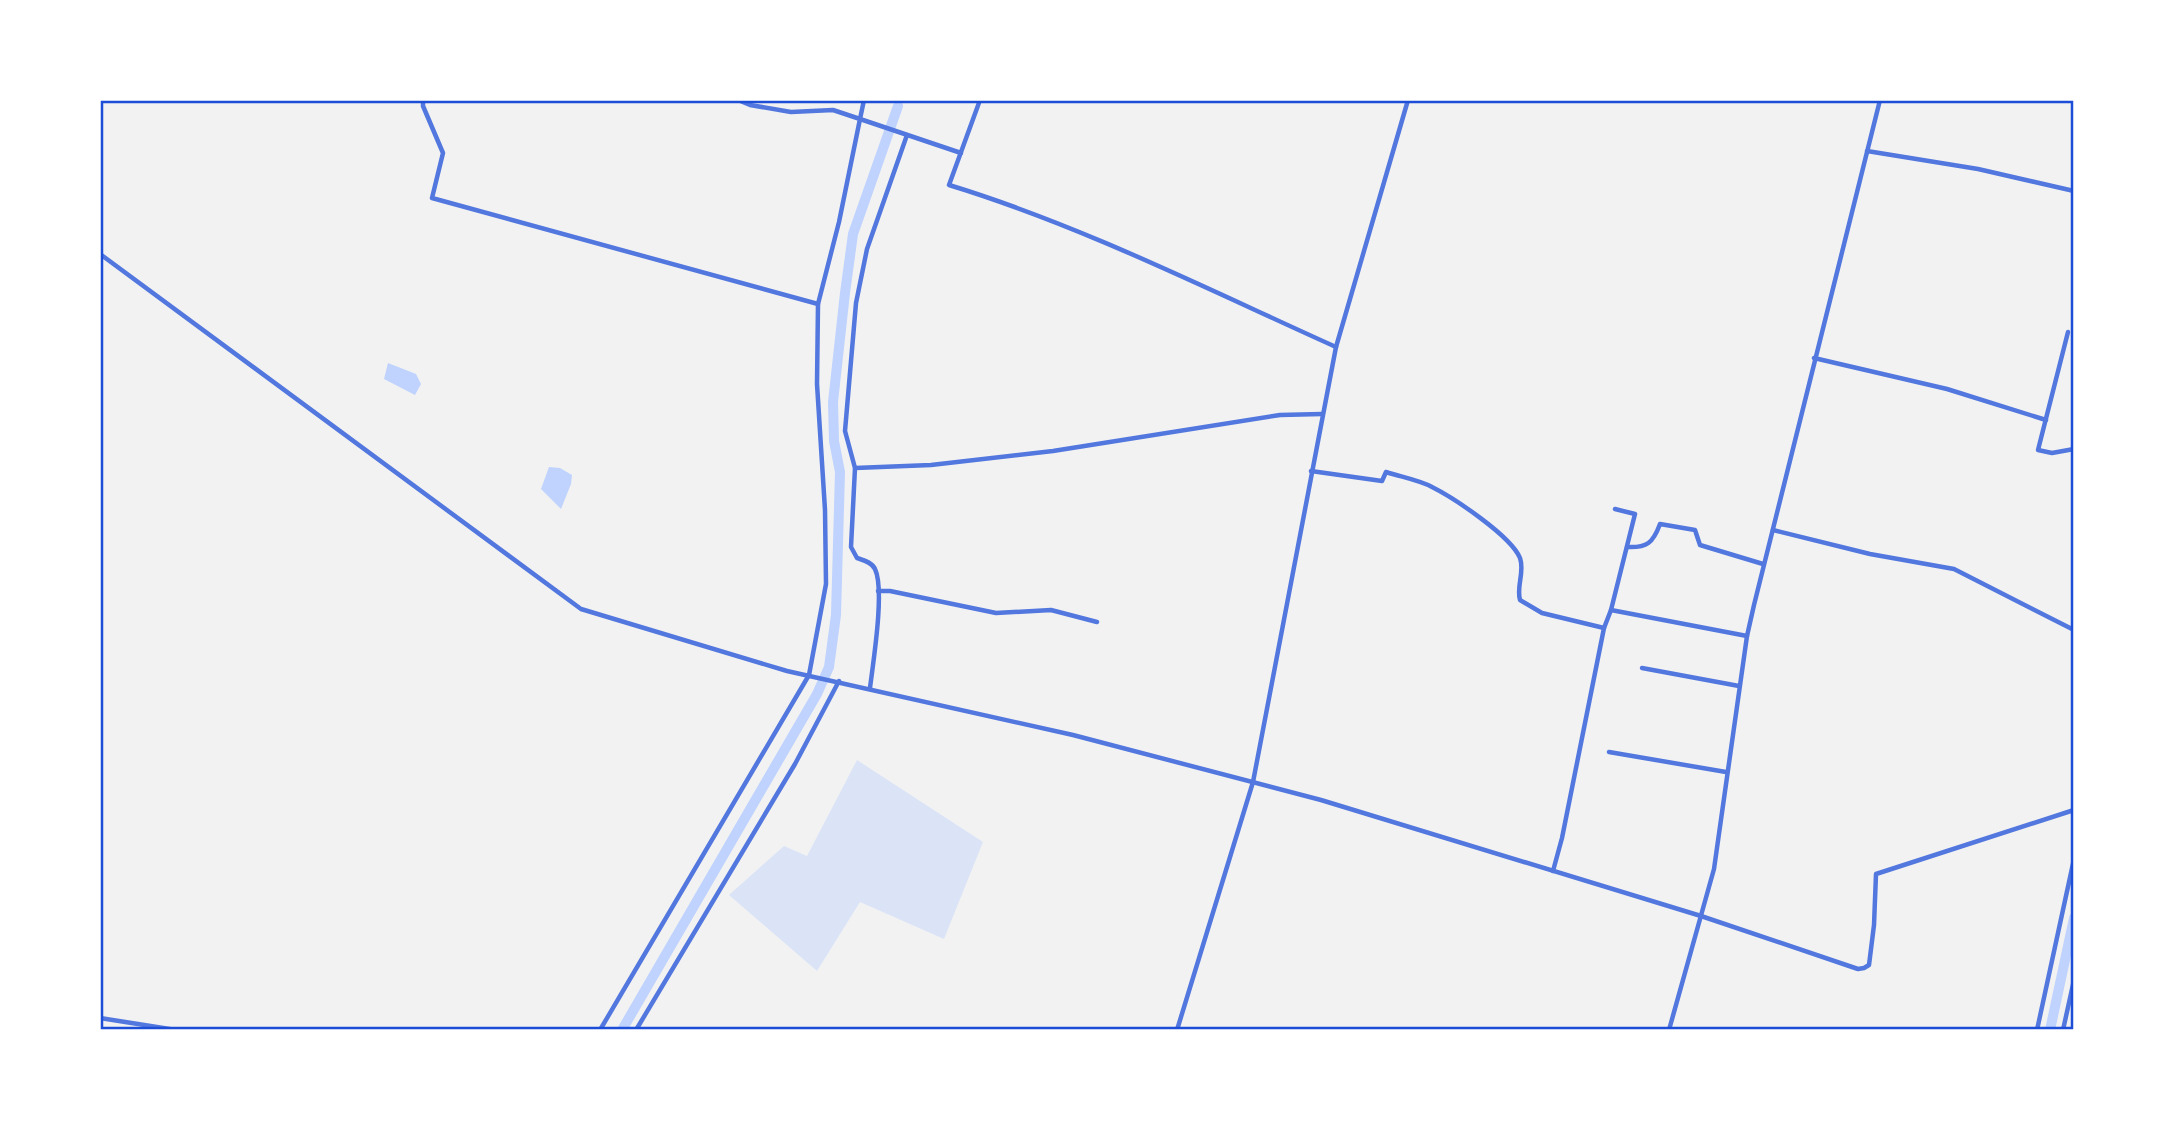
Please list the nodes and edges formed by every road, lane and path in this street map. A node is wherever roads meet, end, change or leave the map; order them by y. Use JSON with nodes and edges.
{"nodes":[{"id":1,"x":423,"y":100,"type":"edge"},
{"id":2,"x":738,"y":100,"type":"edge"},
{"id":3,"x":864,"y":100,"type":"edge"},
{"id":4,"x":980,"y":100,"type":"edge"},
{"id":5,"x":1408,"y":100,"type":"edge"},
{"id":6,"x":1880,"y":100,"type":"edge"},
{"id":7,"x":860,"y":119,"type":"junction"},
{"id":8,"x":907,"y":135,"type":"junction"},
{"id":9,"x":1867,"y":151,"type":"junction"},
{"id":10,"x":961,"y":153,"type":"junction"},
{"id":11,"x":2074,"y":191,"type":"edge"},
{"id":12,"x":100,"y":254,"type":"edge"},
{"id":13,"x":818,"y":304,"type":"junction"},
{"id":14,"x":2068,"y":332,"type":"dead end"},
{"id":15,"x":1336,"y":347,"type":"junction"},
{"id":16,"x":1814,"y":358,"type":"junction"},
{"id":17,"x":1322,"y":414,"type":"junction"},
{"id":18,"x":2046,"y":420,"type":"junction"},
{"id":19,"x":2074,"y":449,"type":"edge"},
{"id":20,"x":855,"y":468,"type":"junction"},
{"id":21,"x":1311,"y":471,"type":"junction"},
{"id":22,"x":1615,"y":509,"type":"dead end"},
{"id":23,"x":1773,"y":530,"type":"junction"},
{"id":24,"x":1627,"y":547,"type":"junction"},
{"id":25,"x":1763,"y":564,"type":"junction"},
{"id":26,"x":877,"y":591,"type":"junction"},
{"id":27,"x":1611,"y":610,"type":"junction"},
{"id":28,"x":1097,"y":622,"type":"dead end"},
{"id":29,"x":1604,"y":628,"type":"junction"},
{"id":30,"x":2074,"y":630,"type":"edge"},
{"id":31,"x":1747,"y":636,"type":"junction"},
{"id":32,"x":1642,"y":668,"type":"dead end"},
{"id":33,"x":811,"y":675,"type":"junction"},
{"id":34,"x":838,"y":681,"type":"junction"},
{"id":35,"x":1739,"y":686,"type":"junction"},
{"id":36,"x":870,"y":688,"type":"junction"},
{"id":37,"x":1609,"y":752,"type":"dead end"},
{"id":38,"x":1726,"y":772,"type":"junction"},
{"id":39,"x":1253,"y":782,"type":"junction"},
{"id":40,"x":2074,"y":810,"type":"edge"},
{"id":41,"x":2074,"y":859,"type":"edge"},
{"id":42,"x":1553,"y":871,"type":"junction"},
{"id":43,"x":1701,"y":916,"type":"junction"},
{"id":44,"x":2074,"y":980,"type":"edge"},
{"id":45,"x":100,"y":1018,"type":"edge"},
{"id":46,"x":176,"y":1030,"type":"edge"},
{"id":47,"x":600,"y":1030,"type":"edge"},
{"id":48,"x":636,"y":1030,"type":"edge"},
{"id":49,"x":1177,"y":1030,"type":"edge"},
{"id":50,"x":1669,"y":1030,"type":"edge"},
{"id":51,"x":2037,"y":1030,"type":"edge"},
{"id":52,"x":2063,"y":1030,"type":"edge"}],
"edges":[{"from":1,"to":13,"type":"street"},
{"from":2,"to":7,"type":"street"},
{"from":3,"to":7,"type":"street"},
{"from":4,"to":10,"type":"street"},
{"from":5,"to":15,"type":"street"},
{"from":6,"to":9,"type":"street"},
{"from":7,"to":8,"type":"street"},
{"from":7,"to":13,"type":"street"},
{"from":8,"to":10,"type":"street"},
{"from":8,"to":20,"type":"street"},
{"from":9,"to":11,"type":"street"},
{"from":9,"to":16,"type":"street"},
{"from":10,"to":15,"type":"street"},
{"from":12,"to":33,"type":"street"},
{"from":13,"to":33,"type":"street"},
{"from":14,"to":18,"type":"street"},
{"from":15,"to":17,"type":"street"},
{"from":16,"to":18,"type":"street"},
{"from":16,"to":23,"type":"street"},
{"from":17,"to":20,"type":"street"},
{"from":17,"to":21,"type":"street"},
{"from":18,"to":19,"type":"street"},
{"from":20,"to":26,"type":"street"},
{"from":21,"to":29,"type":"street"},
{"from":21,"to":39,"type":"street"},
{"from":22,"to":24,"type":"street"},
{"from":23,"to":25,"type":"street"},
{"from":23,"to":30,"type":"street"},
{"from":24,"to":25,"type":"street"},
{"from":24,"to":27,"type":"street"},
{"from":25,"to":31,"type":"street"},
{"from":26,"to":28,"type":"street"},
{"from":26,"to":36,"type":"street"},
{"from":27,"to":29,"type":"street"},
{"from":27,"to":31,"type":"street"},
{"from":29,"to":42,"type":"street"},
{"from":31,"to":35,"type":"street"},
{"from":32,"to":35,"type":"street"},
{"from":33,"to":34,"type":"street"},
{"from":33,"to":47,"type":"street"},
{"from":34,"to":36,"type":"street"},
{"from":34,"to":48,"type":"street"},
{"from":35,"to":38,"type":"street"},
{"from":36,"to":39,"type":"street"},
{"from":37,"to":38,"type":"street"},
{"from":38,"to":43,"type":"street"},
{"from":39,"to":42,"type":"street"},
{"from":39,"to":49,"type":"street"},
{"from":40,"to":43,"type":"street"},
{"from":41,"to":51,"type":"street"},
{"from":42,"to":43,"type":"street"},
{"from":43,"to":50,"type":"street"},
{"from":44,"to":52,"type":"street"},
{"from":45,"to":46,"type":"street"}]}
